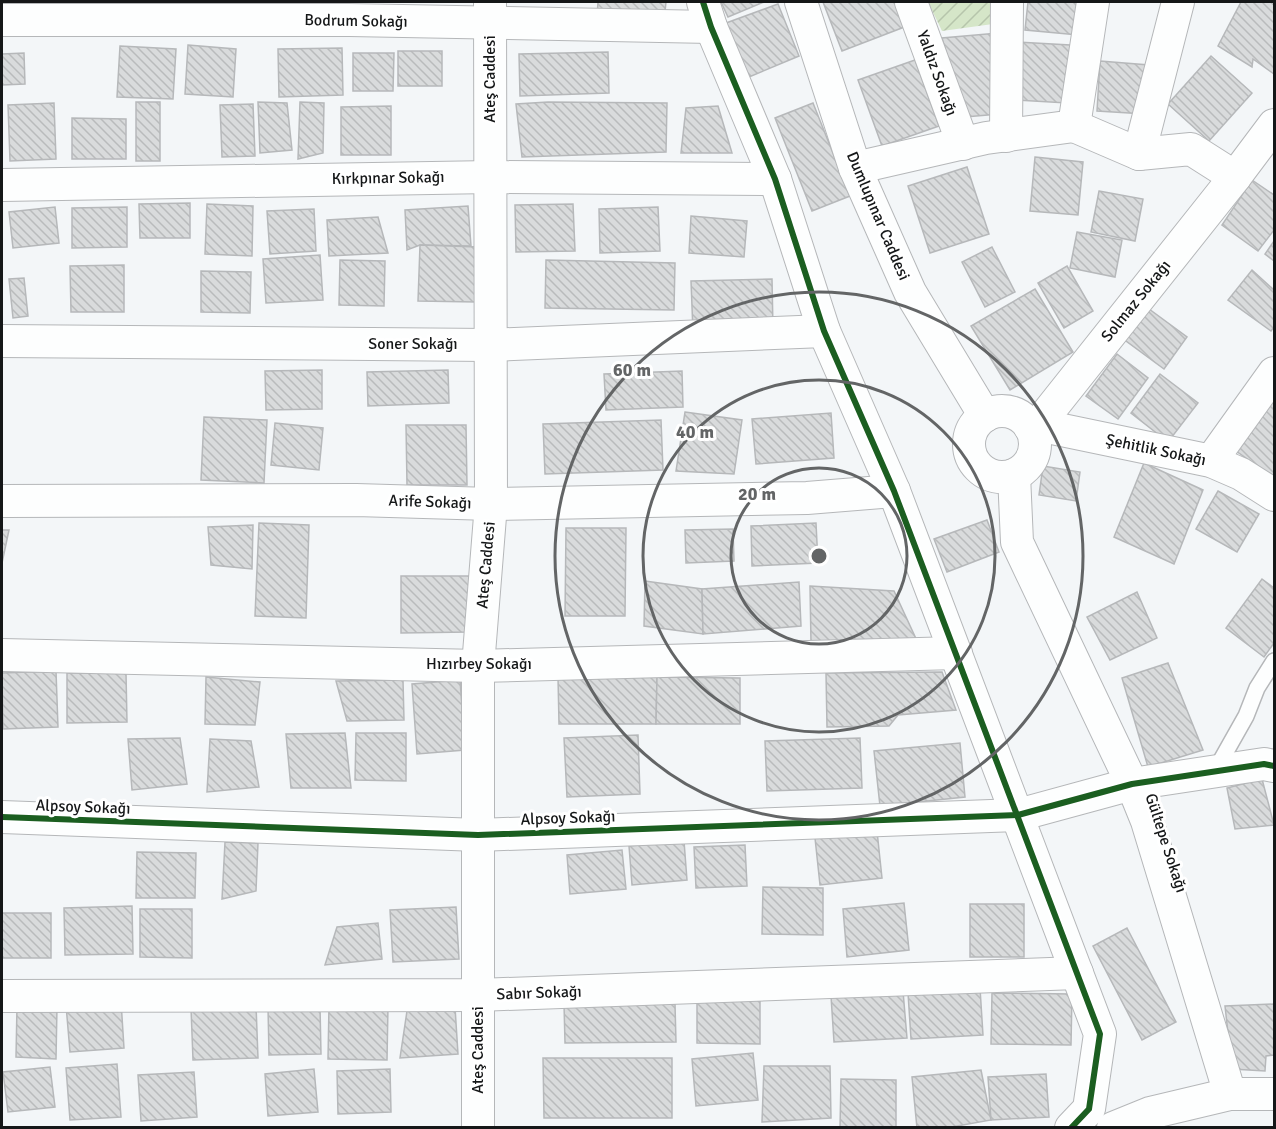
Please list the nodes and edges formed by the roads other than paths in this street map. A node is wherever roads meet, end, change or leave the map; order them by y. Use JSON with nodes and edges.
{"nodes":[{"id":1,"x":801,"y":2,"type":"edge"},
{"id":2,"x":911,"y":2,"type":"edge"},
{"id":3,"x":1007,"y":2,"type":"edge"},
{"id":4,"x":1093,"y":2,"type":"edge"},
{"id":5,"x":1178,"y":2,"type":"edge"},
{"id":6,"x":490,"y":12,"type":"edge"},
{"id":7,"x":707,"y":14,"type":"edge"},
{"id":8,"x":2,"y":20,"type":"edge"},
{"id":9,"x":1275,"y":125,"type":"edge"},
{"id":10,"x":1074,"y":126,"type":"junction"},
{"id":11,"x":1006,"y":136,"type":"junction"},
{"id":12,"x":963,"y":144,"type":"junction"},
{"id":13,"x":1139,"y":154,"type":"junction"},
{"id":14,"x":855,"y":168,"type":"junction"},
{"id":15,"x":491,"y":177,"type":"junction"},
{"id":16,"x":1234,"y":177,"type":"junction"},
{"id":17,"x":775,"y":179,"type":"junction"},
{"id":18,"x":2,"y":185,"type":"edge"},
{"id":19,"x":824,"y":331,"type":"junction"},
{"id":20,"x":2,"y":341,"type":"edge"},
{"id":21,"x":489,"y":345,"type":"junction"},
{"id":22,"x":1275,"y":373,"type":"edge"},
{"id":23,"x":985,"y":416,"type":"junction"},
{"id":24,"x":1034,"y":426,"type":"junction"},
{"id":25,"x":1211,"y":461,"type":"junction"},
{"id":26,"x":982,"y":471,"type":"junction"},
{"id":27,"x":1014,"y":475,"type":"junction"},
{"id":28,"x":894,"y":491,"type":"junction"},
{"id":29,"x":1275,"y":495,"type":"edge"},
{"id":30,"x":2,"y":501,"type":"edge"},
{"id":31,"x":491,"y":504,"type":"junction"},
{"id":32,"x":1017,"y":542,"type":"junction"},
{"id":33,"x":956,"y":653,"type":"junction"},
{"id":34,"x":2,"y":655,"type":"edge"},
{"id":35,"x":1275,"y":661,"type":"edge"},
{"id":36,"x":478,"y":666,"type":"junction"},
{"id":37,"x":1275,"y":766,"type":"edge"},
{"id":38,"x":1215,"y":771,"type":"junction"},
{"id":39,"x":1132,"y":784,"type":"junction"},
{"id":40,"x":1018,"y":815,"type":"junction"},
{"id":41,"x":2,"y":817,"type":"edge"},
{"id":42,"x":478,"y":835,"type":"junction"},
{"id":43,"x":1077,"y":974,"type":"junction"},
{"id":44,"x":478,"y":995,"type":"junction"},
{"id":45,"x":2,"y":996,"type":"edge"},
{"id":46,"x":1230,"y":1094,"type":"junction"},
{"id":47,"x":1275,"y":1094,"type":"edge"},
{"id":48,"x":1149,"y":1122,"type":"edge"},
{"id":49,"x":478,"y":1128,"type":"edge"},
{"id":50,"x":1071,"y":1128,"type":"edge"},
{"id":51,"x":1113,"y":1128,"type":"edge"}],
"edges":[{"from":1,"to":14,"type":"street","name":"Dumlupınar Caddesi"},
{"from":2,"to":12,"type":"street","name":"Yaldız Sokağı"},
{"from":3,"to":11,"type":"street"},
{"from":4,"to":10,"type":"street"},
{"from":5,"to":13,"type":"street"},
{"from":6,"to":7,"type":"street","name":"Bodrum Sokağı"},
{"from":6,"to":8,"type":"street","name":"Bodrum Sokağı"},
{"from":6,"to":15,"type":"street","name":"Ateş Caddesi"},
{"from":7,"to":17,"type":"street"},
{"from":9,"to":16,"type":"street","name":"Solmaz Sokağı"},
{"from":10,"to":11,"type":"street"},
{"from":10,"to":13,"type":"street"},
{"from":11,"to":12,"type":"street"},
{"from":12,"to":14,"type":"street"},
{"from":13,"to":16,"type":"street"},
{"from":14,"to":23,"type":"street","name":"Dumlupınar Caddesi"},
{"from":15,"to":17,"type":"street","name":"Kırkpınar Sokağı"},
{"from":15,"to":18,"type":"street","name":"Kırkpınar Sokağı"},
{"from":15,"to":21,"type":"street","name":"Ateş Caddesi"},
{"from":16,"to":24,"type":"street","name":"Solmaz Sokağı"},
{"from":17,"to":19,"type":"street"},
{"from":19,"to":21,"type":"street","name":"Soner Sokağı"},
{"from":19,"to":28,"type":"street"},
{"from":20,"to":21,"type":"street","name":"Soner Sokağı"},
{"from":21,"to":31,"type":"street","name":"Ateş Caddesi"},
{"from":22,"to":25,"type":"street"},
{"from":23,"to":24,"type":"street"},
{"from":23,"to":26,"type":"street"},
{"from":24,"to":25,"type":"street","name":"Şehitlik Sokağı"},
{"from":24,"to":27,"type":"street"},
{"from":25,"to":29,"type":"street","name":"Şehitlik Sokağı"},
{"from":26,"to":27,"type":"street"},
{"from":26,"to":32,"type":"street","name":"Gültepe Sokağı"},
{"from":27,"to":32,"type":"street","name":"Gültepe Sokağı"},
{"from":28,"to":31,"type":"street","name":"Arife Sokağı"},
{"from":28,"to":33,"type":"street"},
{"from":30,"to":31,"type":"street","name":"Arife Sokağı"},
{"from":31,"to":36,"type":"street","name":"Ateş Caddesi"},
{"from":32,"to":39,"type":"street","name":"Gültepe Sokağı"},
{"from":33,"to":36,"type":"street","name":"Hızırbey Sokağı"},
{"from":33,"to":40,"type":"street"},
{"from":34,"to":36,"type":"street","name":"Hızırbey Sokağı"},
{"from":35,"to":38,"type":"lane"},
{"from":36,"to":42,"type":"street","name":"Ateş Caddesi"},
{"from":37,"to":38,"type":"street","name":"Alpsoy Sokağı"},
{"from":38,"to":39,"type":"street","name":"Alpsoy Sokağı"},
{"from":39,"to":40,"type":"street","name":"Alpsoy Sokağı"},
{"from":39,"to":46,"type":"street","name":"Gültepe Sokağı"},
{"from":40,"to":42,"type":"street","name":"Alpsoy Sokağı"},
{"from":40,"to":43,"type":"street"},
{"from":41,"to":42,"type":"street","name":"Alpsoy Sokağı"},
{"from":42,"to":44,"type":"street","name":"Ateş Caddesi"},
{"from":43,"to":44,"type":"street","name":"Sabır Sokağı"},
{"from":43,"to":50,"type":"street"},
{"from":44,"to":45,"type":"street","name":"Sabır Sokağı"},
{"from":44,"to":49,"type":"street","name":"Ateş Caddesi"},
{"from":46,"to":47,"type":"street"},
{"from":46,"to":48,"type":"street"},
{"from":48,"to":51,"type":"street"}]}
